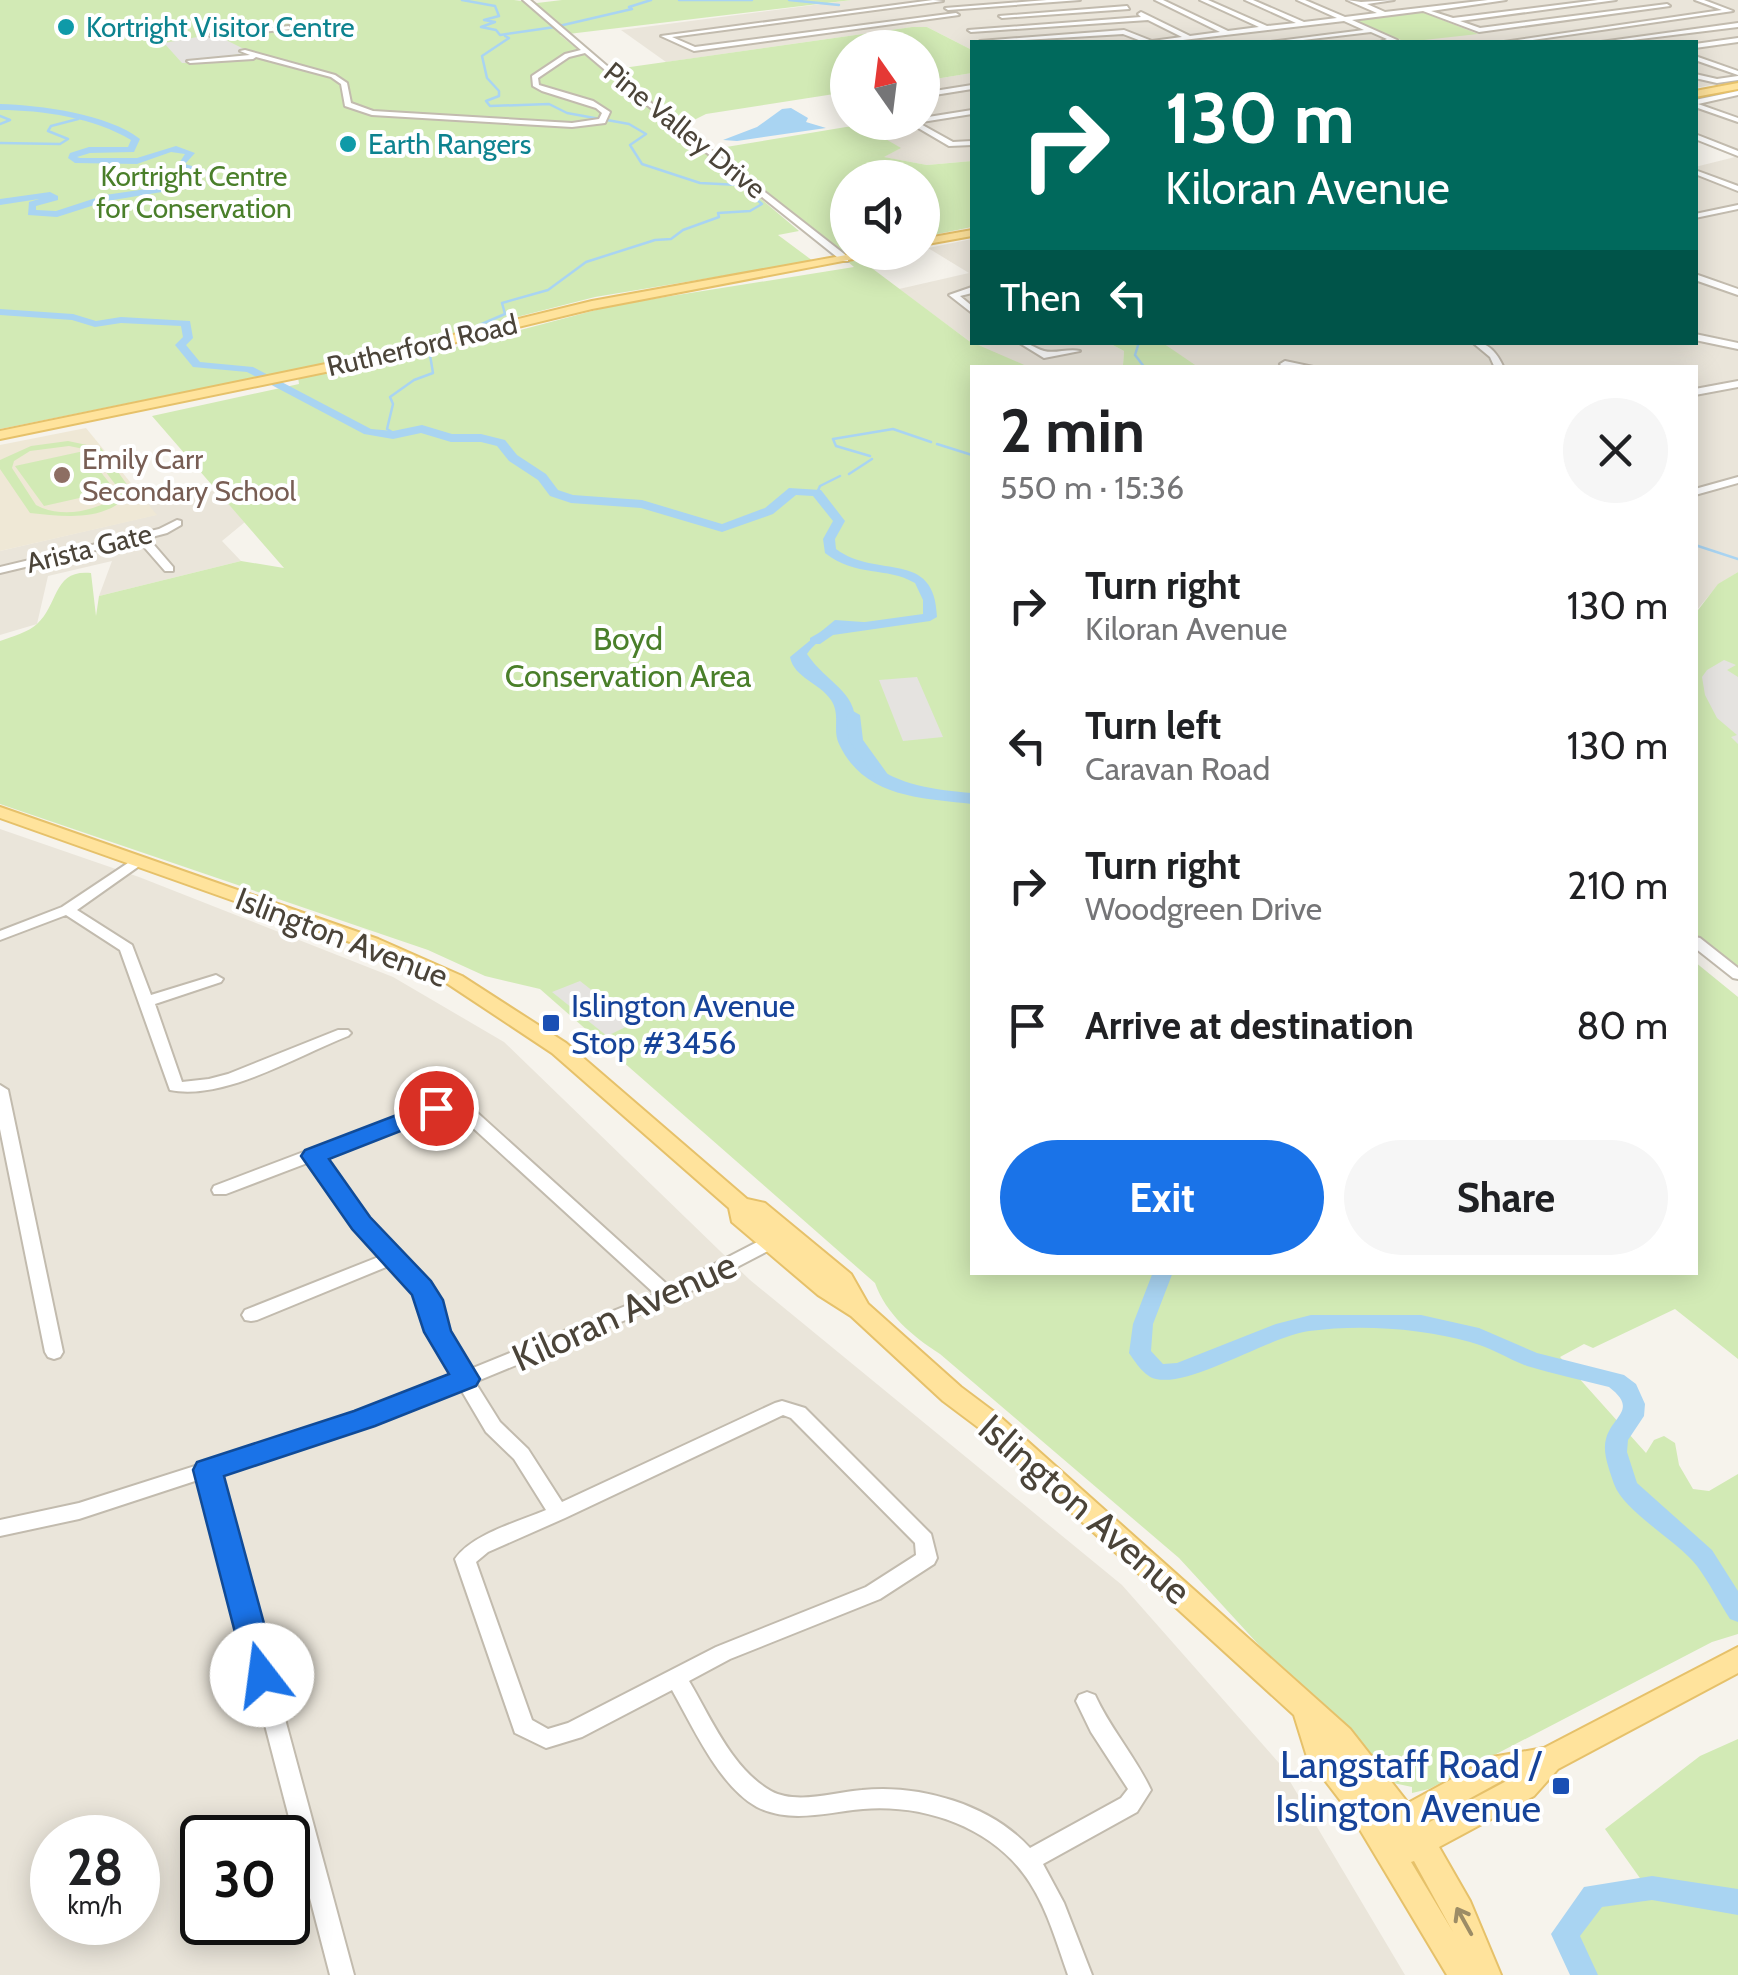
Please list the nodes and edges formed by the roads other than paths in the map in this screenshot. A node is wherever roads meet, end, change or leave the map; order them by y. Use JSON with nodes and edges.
{"nodes":[{"id":1,"x":526,"y":0,"type":"edge"},
{"id":2,"x":940,"y":0,"type":"edge"},
{"id":3,"x":1074,"y":0,"type":"edge"},
{"id":4,"x":1116,"y":0,"type":"edge"},
{"id":5,"x":1158,"y":0,"type":"edge"},
{"id":6,"x":1203,"y":0,"type":"edge"},
{"id":7,"x":1267,"y":0,"type":"edge"},
{"id":8,"x":1300,"y":0,"type":"edge"},
{"id":9,"x":1350,"y":0,"type":"edge"},
{"id":10,"x":1391,"y":0,"type":"edge"},
{"id":11,"x":1503,"y":0,"type":"edge"},
{"id":12,"x":1613,"y":0,"type":"edge"},
{"id":13,"x":1648,"y":0,"type":"edge"},
{"id":14,"x":1698,"y":0,"type":"edge"},
{"id":15,"x":1250,"y":1,"type":"edge"},
{"id":16,"x":1492,"y":1,"type":"edge"},
{"id":17,"x":1359,"y":4,"type":"junction"},
{"id":18,"x":990,"y":5,"type":"junction"},
{"id":19,"x":1667,"y":6,"type":"junction"},
{"id":20,"x":948,"y":8,"type":"junction"},
{"id":21,"x":1127,"y":8,"type":"junction"},
{"id":22,"x":1424,"y":10,"type":"junction"},
{"id":23,"x":1386,"y":14,"type":"junction"},
{"id":24,"x":956,"y":16,"type":"junction"},
{"id":25,"x":1002,"y":16,"type":"junction"},
{"id":26,"x":1696,"y":16,"type":"junction"},
{"id":27,"x":1148,"y":18,"type":"junction"},
{"id":28,"x":1346,"y":19,"type":"junction"},
{"id":29,"x":1450,"y":20,"type":"junction"},
{"id":30,"x":1304,"y":24,"type":"junction"},
{"id":31,"x":1726,"y":26,"type":"junction"},
{"id":32,"x":1015,"y":27,"type":"junction"},
{"id":33,"x":289,"y":28,"type":"dead end"},
{"id":34,"x":1738,"y":28,"type":"edge"},
{"id":35,"x":1268,"y":29,"type":"junction"},
{"id":36,"x":972,"y":30,"type":"junction"},
{"id":37,"x":1372,"y":30,"type":"junction"},
{"id":38,"x":1229,"y":34,"type":"junction"},
{"id":39,"x":212,"y":35,"type":"dead end"},
{"id":40,"x":1192,"y":38,"type":"junction"},
{"id":41,"x":982,"y":40,"type":"edge"},
{"id":42,"x":1012,"y":40,"type":"edge"},
{"id":43,"x":1146,"y":40,"type":"edge"},
{"id":44,"x":1172,"y":40,"type":"edge"},
{"id":45,"x":1196,"y":40,"type":"edge"},
{"id":46,"x":1290,"y":40,"type":"edge"},
{"id":47,"x":1394,"y":40,"type":"edge"},
{"id":48,"x":1522,"y":40,"type":"edge"},
{"id":49,"x":1619,"y":40,"type":"edge"},
{"id":50,"x":1738,"y":40,"type":"edge"},
{"id":51,"x":1710,"y":44,"type":"junction"},
{"id":52,"x":1698,"y":46,"type":"edge"},
{"id":53,"x":243,"y":51,"type":"dead end"},
{"id":54,"x":587,"y":51,"type":"junction"},
{"id":55,"x":1738,"y":54,"type":"edge"},
{"id":56,"x":272,"y":57,"type":"junction"},
{"id":57,"x":595,"y":58,"type":"junction"},
{"id":58,"x":1698,"y":59,"type":"edge"},
{"id":59,"x":565,"y":60,"type":"junction"},
{"id":60,"x":190,"y":61,"type":"dead end"},
{"id":61,"x":1738,"y":75,"type":"edge"},
{"id":62,"x":1698,"y":77,"type":"edge"},
{"id":63,"x":1738,"y":86,"type":"edge"},
{"id":64,"x":970,"y":87,"type":"edge"},
{"id":65,"x":940,"y":92,"type":"edge"},
{"id":66,"x":1698,"y":93,"type":"edge"},
{"id":67,"x":1738,"y":94,"type":"edge"},
{"id":68,"x":1698,"y":102,"type":"edge"},
{"id":69,"x":1698,"y":104,"type":"edge"},
{"id":70,"x":970,"y":112,"type":"edge"},
{"id":71,"x":940,"y":117,"type":"edge"},
{"id":72,"x":1738,"y":120,"type":"edge"},
{"id":73,"x":1698,"y":137,"type":"edge"},
{"id":74,"x":940,"y":138,"type":"edge"},
{"id":75,"x":970,"y":143,"type":"edge"},
{"id":76,"x":1738,"y":154,"type":"edge"},
{"id":77,"x":1698,"y":173,"type":"edge"},
{"id":78,"x":1738,"y":189,"type":"edge"},
{"id":79,"x":1738,"y":207,"type":"edge"},
{"id":80,"x":1698,"y":209,"type":"edge"},
{"id":81,"x":1708,"y":214,"type":"junction"},
{"id":82,"x":1698,"y":216,"type":"edge"},
{"id":83,"x":970,"y":232,"type":"edge"},
{"id":84,"x":940,"y":238,"type":"edge"},
{"id":85,"x":830,"y":247,"type":"edge"},
{"id":86,"x":830,"y":262,"type":"edge"},
{"id":87,"x":1698,"y":278,"type":"edge"},
{"id":88,"x":970,"y":291,"type":"edge"},
{"id":89,"x":1738,"y":292,"type":"edge"},
{"id":90,"x":970,"y":309,"type":"edge"},
{"id":91,"x":1698,"y":338,"type":"edge"},
{"id":92,"x":1027,"y":345,"type":"edge"},
{"id":93,"x":1480,"y":345,"type":"edge"},
{"id":94,"x":1738,"y":346,"type":"edge"},
{"id":95,"x":1075,"y":352,"type":"dead end"},
{"id":96,"x":1285,"y":364,"type":"dead end"},
{"id":97,"x":1292,"y":365,"type":"edge"},
{"id":98,"x":1498,"y":365,"type":"edge"},
{"id":99,"x":1738,"y":384,"type":"edge"},
{"id":100,"x":1698,"y":391,"type":"edge"},
{"id":101,"x":0,"y":435,"type":"edge"},
{"id":102,"x":1738,"y":480,"type":"edge"},
{"id":103,"x":1698,"y":491,"type":"edge"},
{"id":104,"x":177,"y":523,"type":"dead end"},
{"id":105,"x":141,"y":537,"type":"junction"},
{"id":106,"x":168,"y":569,"type":"dead end"},
{"id":107,"x":0,"y":570,"type":"edge"},
{"id":108,"x":0,"y":812,"type":"edge"},
{"id":109,"x":138,"y":861,"type":"junction"},
{"id":110,"x":67,"y":910,"type":"junction"},
{"id":111,"x":0,"y":936,"type":"edge"},
{"id":112,"x":1698,"y":943,"type":"edge"},
{"id":113,"x":1738,"y":975,"type":"edge"},
{"id":114,"x":216,"y":979,"type":"dead end"},
{"id":115,"x":146,"y":1002,"type":"junction"},
{"id":116,"x":343,"y":1033,"type":"dead end"},
{"id":117,"x":0,"y":1090,"type":"edge"},
{"id":118,"x":6,"y":1149,"type":"edge"},
{"id":119,"x":314,"y":1156,"type":"junction"},
{"id":120,"x":220,"y":1190,"type":"dead end"},
{"id":121,"x":779,"y":1238,"type":"junction"},
{"id":122,"x":392,"y":1258,"type":"junction"},
{"id":123,"x":668,"y":1296,"type":"junction"},
{"id":124,"x":251,"y":1315,"type":"dead end"},
{"id":125,"x":54,"y":1352,"type":"dead end"},
{"id":126,"x":466,"y":1379,"type":"junction"},
{"id":127,"x":208,"y":1470,"type":"junction"},
{"id":128,"x":558,"y":1513,"type":"junction"},
{"id":129,"x":0,"y":1528,"type":"edge"},
{"id":130,"x":1738,"y":1659,"type":"edge"},
{"id":131,"x":676,"y":1678,"type":"junction"},
{"id":132,"x":1087,"y":1702,"type":"dead end"},
{"id":133,"x":1398,"y":1839,"type":"junction"},
{"id":134,"x":1028,"y":1861,"type":"junction"},
{"id":135,"x":342,"y":1975,"type":"edge"},
{"id":136,"x":1080,"y":1975,"type":"edge"},
{"id":137,"x":1466,"y":1975,"type":"edge"},
{"id":138,"x":1485,"y":1975,"type":"edge"}],
"edges":[{"from":1,"to":54,"type":"street","name":"Pine Valley Drive"},
{"from":2,"to":20,"type":"street"},
{"from":2,"to":24,"type":"street"},
{"from":3,"to":18,"type":"street"},
{"from":4,"to":21,"type":"street"},
{"from":5,"to":38,"type":"street"},
{"from":6,"to":35,"type":"street"},
{"from":7,"to":15,"type":"street"},
{"from":8,"to":28,"type":"street"},
{"from":9,"to":17,"type":"street"},
{"from":10,"to":17,"type":"street"},
{"from":11,"to":16,"type":"street"},
{"from":12,"to":29,"type":"street"},
{"from":13,"to":19,"type":"street"},
{"from":14,"to":26,"type":"street"},
{"from":15,"to":30,"type":"street"},
{"from":16,"to":22,"type":"street"},
{"from":17,"to":23,"type":"street"},
{"from":18,"to":20,"type":"street"},
{"from":18,"to":25,"type":"street"},
{"from":19,"to":26,"type":"street"},
{"from":19,"to":29,"type":"street"},
{"from":20,"to":24,"type":"street"},
{"from":21,"to":25,"type":"street"},
{"from":21,"to":27,"type":"street"},
{"from":22,"to":23,"type":"street"},
{"from":22,"to":29,"type":"street"},
{"from":23,"to":28,"type":"street"},
{"from":24,"to":36,"type":"street"},
{"from":25,"to":32,"type":"street"},
{"from":26,"to":31,"type":"street"},
{"from":26,"to":48,"type":"street"},
{"from":27,"to":32,"type":"street"},
{"from":27,"to":40,"type":"street"},
{"from":28,"to":30,"type":"street"},
{"from":28,"to":37,"type":"street"},
{"from":30,"to":35,"type":"street"},
{"from":31,"to":34,"type":"street"},
{"from":31,"to":49,"type":"street"},
{"from":32,"to":36,"type":"street"},
{"from":33,"to":39,"type":"street"},
{"from":35,"to":38,"type":"street"},
{"from":36,"to":41,"type":"street"},
{"from":37,"to":46,"type":"street"},
{"from":37,"to":47,"type":"street"},
{"from":38,"to":40,"type":"street"},
{"from":40,"to":44,"type":"street"},
{"from":40,"to":45,"type":"street"},
{"from":42,"to":43,"type":"street"},
{"from":50,"to":51,"type":"street"},
{"from":51,"to":52,"type":"street"},
{"from":51,"to":55,"type":"street"},
{"from":53,"to":56,"type":"street"},
{"from":54,"to":57,"type":"street","name":"Pine Valley Drive"},
{"from":54,"to":59,"type":"street"},
{"from":56,"to":59,"type":"street"},
{"from":56,"to":60,"type":"street"},
{"from":57,"to":59,"type":"street"},
{"from":57,"to":85,"type":"street","name":"Pine Valley Drive"},
{"from":58,"to":61,"type":"street"},
{"from":61,"to":62,"type":"street"},
{"from":63,"to":66,"type":"main road"},
{"from":64,"to":65,"type":"street"},
{"from":67,"to":68,"type":"street"},
{"from":69,"to":72,"type":"street"},
{"from":70,"to":71,"type":"street"},
{"from":73,"to":76,"type":"street"},
{"from":74,"to":75,"type":"street"},
{"from":77,"to":78,"type":"street"},
{"from":79,"to":81,"type":"street"},
{"from":80,"to":81,"type":"street"},
{"from":81,"to":82,"type":"street"},
{"from":83,"to":84,"type":"main road"},
{"from":86,"to":101,"type":"main road","name":"Rutherford Road"},
{"from":87,"to":89,"type":"street"},
{"from":88,"to":90,"type":"street"},
{"from":91,"to":94,"type":"street"},
{"from":92,"to":95,"type":"street"},
{"from":93,"to":98,"type":"street"},
{"from":96,"to":97,"type":"street"},
{"from":99,"to":100,"type":"street"},
{"from":102,"to":103,"type":"street"},
{"from":104,"to":105,"type":"street","name":"Arista Gate"},
{"from":105,"to":106,"type":"street"},
{"from":105,"to":107,"type":"street","name":"Arista Gate"},
{"from":108,"to":109,"type":"main road","name":"Islington Avenue"},
{"from":109,"to":110,"type":"street"},
{"from":109,"to":121,"type":"main road","name":"Islington Avenue"},
{"from":110,"to":111,"type":"street"},
{"from":110,"to":115,"type":"street"},
{"from":112,"to":113,"type":"street"},
{"from":114,"to":115,"type":"street"},
{"from":115,"to":116,"type":"street"},
{"from":117,"to":118,"type":"street"},
{"from":118,"to":125,"type":"street"},
{"from":119,"to":120,"type":"street"},
{"from":119,"to":122,"type":"street"},
{"from":119,"to":123,"type":"street"},
{"from":121,"to":123,"type":"street","name":"Kiloran Avenue"},
{"from":121,"to":133,"type":"main road","name":"Islington Avenue"},
{"from":122,"to":124,"type":"street"},
{"from":122,"to":126,"type":"street"},
{"from":123,"to":126,"type":"street","name":"Kiloran Avenue"},
{"from":126,"to":127,"type":"street","name":"Kiloran Avenue"},
{"from":126,"to":128,"type":"street"},
{"from":127,"to":129,"type":"street","name":"Kiloran Avenue"},
{"from":127,"to":135,"type":"street"},
{"from":128,"to":131,"type":"street"},
{"from":128,"to":131,"type":"street"},
{"from":130,"to":133,"type":"main road"},
{"from":131,"to":134,"type":"street"},
{"from":132,"to":134,"type":"street"},
{"from":133,"to":137,"type":"main road","name":"Islington Avenue"},
{"from":138,"to":133,"type":"main road","name":"Islington Avenue","one_way":true},
{"from":134,"to":136,"type":"street"}]}
